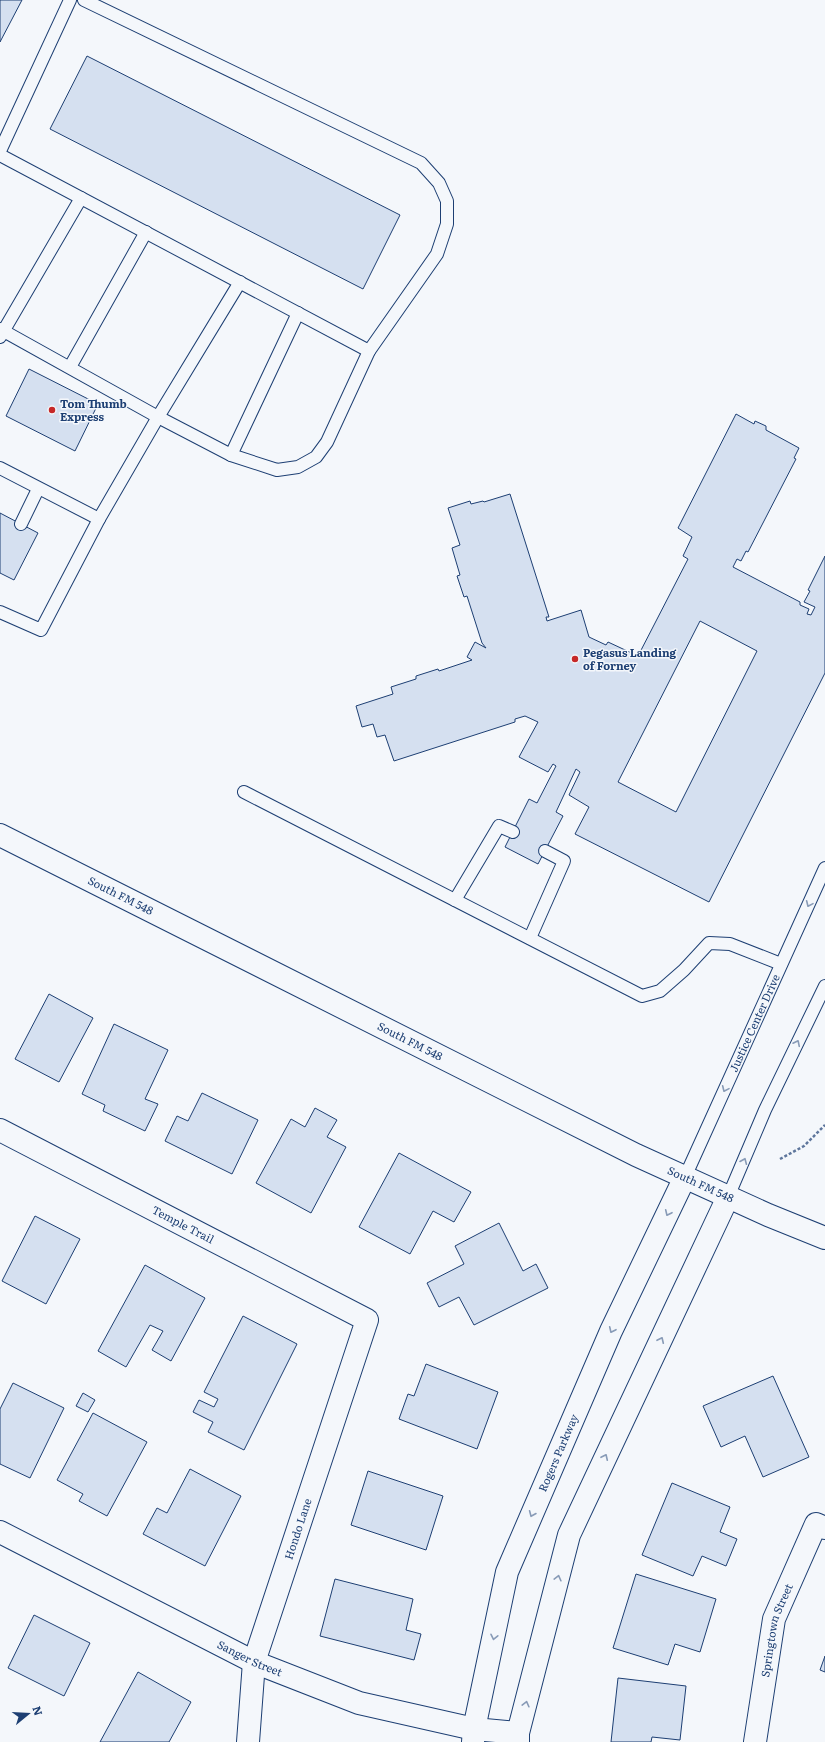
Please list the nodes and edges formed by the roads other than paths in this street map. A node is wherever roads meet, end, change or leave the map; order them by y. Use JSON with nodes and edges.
{"nodes":[{"id":1,"x":70,"y":0,"type":"edge"},
{"id":2,"x":84,"y":0,"type":"edge"},
{"id":3,"x":0,"y":151,"type":"edge"},
{"id":4,"x":0,"y":155,"type":"edge"},
{"id":5,"x":81,"y":198,"type":"junction"},
{"id":6,"x":146,"y":232,"type":"junction"},
{"id":7,"x":240,"y":282,"type":"junction"},
{"id":8,"x":298,"y":313,"type":"junction"},
{"id":9,"x":1,"y":332,"type":"edge"},
{"id":10,"x":369,"y":351,"type":"junction"},
{"id":11,"x":70,"y":367,"type":"junction"},
{"id":12,"x":158,"y":417,"type":"junction"},
{"id":13,"x":231,"y":455,"type":"junction"},
{"id":14,"x":0,"y":468,"type":"edge"},
{"id":15,"x":38,"y":489,"type":"junction"},
{"id":16,"x":99,"y":519,"type":"junction"},
{"id":17,"x":21,"y":524,"type":"dead end"},
{"id":18,"x":0,"y":612,"type":"edge"},
{"id":19,"x":244,"y":792,"type":"dead end"},
{"id":20,"x":513,"y":832,"type":"dead end"},
{"id":21,"x":0,"y":835,"type":"edge"},
{"id":22,"x":545,"y":851,"type":"dead end"},
{"id":23,"x":825,"y":868,"type":"edge"},
{"id":24,"x":455,"y":900,"type":"junction"},
{"id":25,"x":530,"y":938,"type":"junction"},
{"id":26,"x":781,"y":964,"type":"junction"},
{"id":27,"x":825,"y":986,"type":"edge"},
{"id":28,"x":0,"y":1130,"type":"edge"},
{"id":29,"x":685,"y":1177,"type":"junction"},
{"id":30,"x":728,"y":1197,"type":"junction"},
{"id":31,"x":825,"y":1238,"type":"edge"},
{"id":32,"x":367,"y":1320,"type":"joint"},
{"id":33,"x":820,"y":1526,"type":"edge"},
{"id":34,"x":0,"y":1532,"type":"edge"},
{"id":35,"x":254,"y":1662,"type":"junction"},
{"id":36,"x":474,"y":1735,"type":"edge"},
{"id":37,"x":518,"y":1738,"type":"edge"},
{"id":38,"x":248,"y":1742,"type":"edge"},
{"id":39,"x":755,"y":1742,"type":"edge"}],
"edges":[{"from":1,"to":3,"type":"lane"},
{"from":2,"to":10,"type":"lane"},
{"from":4,"to":5,"type":"lane"},
{"from":5,"to":6,"type":"lane"},
{"from":5,"to":9,"type":"lane"},
{"from":6,"to":7,"type":"lane"},
{"from":6,"to":11,"type":"lane"},
{"from":7,"to":8,"type":"lane"},
{"from":7,"to":12,"type":"lane"},
{"from":8,"to":10,"type":"lane"},
{"from":8,"to":13,"type":"lane"},
{"from":9,"to":11,"type":"lane"},
{"from":10,"to":13,"type":"lane"},
{"from":11,"to":12,"type":"lane"},
{"from":12,"to":13,"type":"lane"},
{"from":12,"to":16,"type":"lane"},
{"from":14,"to":15,"type":"lane"},
{"from":15,"to":16,"type":"lane"},
{"from":15,"to":17,"type":"lane"},
{"from":16,"to":18,"type":"lane"},
{"from":19,"to":24,"type":"lane"},
{"from":20,"to":24,"type":"lane"},
{"from":21,"to":29,"type":"street","name":"South FM 548"},
{"from":22,"to":25,"type":"lane"},
{"from":23,"to":26,"type":"lane","name":"Justice Center Drive","one_way":true},
{"from":24,"to":25,"type":"lane"},
{"from":25,"to":26,"type":"lane"},
{"from":26,"to":29,"type":"lane","name":"Justice Center Drive","one_way":true},
{"from":30,"to":27,"type":"lane","one_way":true},
{"from":28,"to":32,"type":"street","name":"Temple Trail"},
{"from":29,"to":30,"type":"street","name":"South FM 548"},
{"from":29,"to":36,"type":"street","name":"Rogers Parkway","one_way":true},
{"from":30,"to":31,"type":"street","name":"South FM 548"},
{"from":37,"to":30,"type":"street","one_way":true},
{"from":32,"to":35,"type":"street","name":"Hondo Lane"},
{"from":33,"to":39,"type":"street","name":"Springtown Street"},
{"from":34,"to":35,"type":"street","name":"Sanger Street"},
{"from":35,"to":36,"type":"street","name":"Sanger Street"},
{"from":35,"to":38,"type":"street","name":"Hondo Lane"},
{"from":36,"to":37,"type":"street","name":"Sanger Street"}]}
